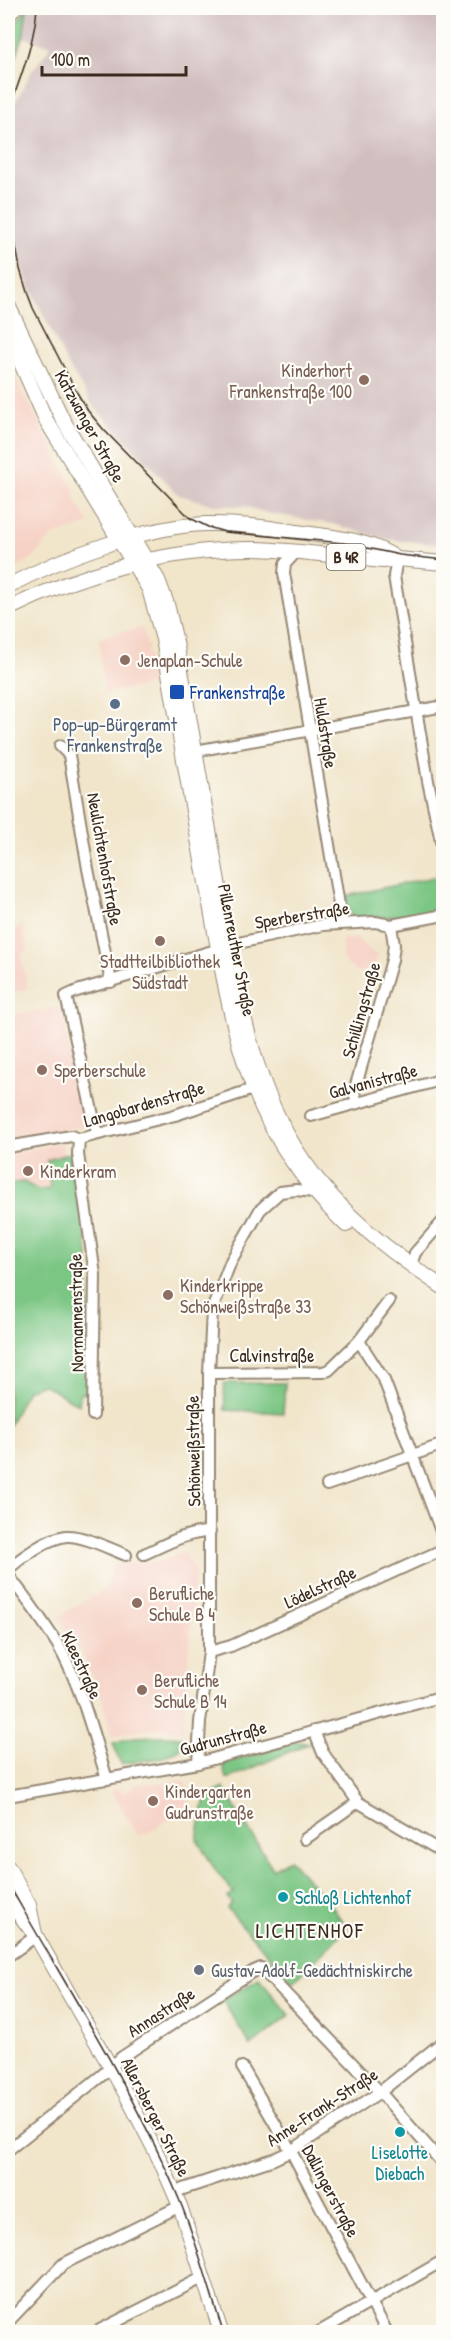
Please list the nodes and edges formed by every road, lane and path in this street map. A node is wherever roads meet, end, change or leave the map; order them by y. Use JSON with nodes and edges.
{"nodes":[{"id":1,"x":8,"y":305,"type":"edge"},
{"id":2,"x":8,"y":334,"type":"edge"},
{"id":3,"x":125,"y":540,"type":"junction"},
{"id":4,"x":296,"y":552,"type":"junction"},
{"id":5,"x":397,"y":559,"type":"junction"},
{"id":6,"x":140,"y":563,"type":"junction"},
{"id":7,"x":444,"y":563,"type":"edge"},
{"id":8,"x":8,"y":585,"type":"edge"},
{"id":9,"x":8,"y":609,"type":"edge"},
{"id":10,"x":444,"y":706,"type":"edge"},
{"id":11,"x":418,"y":711,"type":"junction"},
{"id":12,"x":309,"y":730,"type":"junction"},
{"id":13,"x":60,"y":746,"type":"dead end"},
{"id":14,"x":195,"y":751,"type":"junction"},
{"id":15,"x":444,"y":855,"type":"edge"},
{"id":16,"x":444,"y":915,"type":"edge"},
{"id":17,"x":342,"y":923,"type":"junction"},
{"id":18,"x":391,"y":925,"type":"junction"},
{"id":19,"x":224,"y":949,"type":"junction"},
{"id":20,"x":111,"y":982,"type":"junction"},
{"id":21,"x":444,"y":1079,"type":"edge"},
{"id":22,"x":253,"y":1089,"type":"junction"},
{"id":23,"x":357,"y":1103,"type":"junction"},
{"id":24,"x":311,"y":1116,"type":"dead end"},
{"id":25,"x":97,"y":1134,"type":"junction"},
{"id":26,"x":79,"y":1139,"type":"junction"},
{"id":27,"x":8,"y":1147,"type":"edge"},
{"id":28,"x":314,"y":1192,"type":"junction"},
{"id":29,"x":444,"y":1220,"type":"edge"},
{"id":30,"x":411,"y":1265,"type":"junction"},
{"id":31,"x":444,"y":1288,"type":"edge"},
{"id":32,"x":444,"y":1298,"type":"edge"},
{"id":33,"x":389,"y":1301,"type":"dead end"},
{"id":34,"x":359,"y":1341,"type":"junction"},
{"id":35,"x":208,"y":1373,"type":"junction"},
{"id":36,"x":93,"y":1415,"type":"dead end"},
{"id":37,"x":444,"y":1444,"type":"edge"},
{"id":38,"x":413,"y":1455,"type":"junction"},
{"id":39,"x":327,"y":1485,"type":"dead end"},
{"id":40,"x":210,"y":1532,"type":"junction"},
{"id":41,"x":444,"y":1539,"type":"edge"},
{"id":42,"x":444,"y":1549,"type":"edge"},
{"id":43,"x":144,"y":1554,"type":"dead end"},
{"id":44,"x":126,"y":1555,"type":"dead end"},
{"id":45,"x":8,"y":1569,"type":"edge"},
{"id":46,"x":8,"y":1575,"type":"edge"},
{"id":47,"x":209,"y":1652,"type":"junction"},
{"id":48,"x":444,"y":1696,"type":"edge"},
{"id":49,"x":314,"y":1731,"type":"junction"},
{"id":50,"x":198,"y":1763,"type":"junction"},
{"id":51,"x":107,"y":1779,"type":"junction"},
{"id":52,"x":8,"y":1796,"type":"edge"},
{"id":53,"x":358,"y":1802,"type":"junction"},
{"id":54,"x":305,"y":1839,"type":"dead end"},
{"id":55,"x":444,"y":1852,"type":"edge"},
{"id":56,"x":8,"y":1868,"type":"edge"},
{"id":57,"x":8,"y":1900,"type":"edge"},
{"id":58,"x":36,"y":1936,"type":"junction"},
{"id":59,"x":8,"y":1956,"type":"edge"},
{"id":60,"x":444,"y":2041,"type":"edge"},
{"id":61,"x":110,"y":2067,"type":"junction"},
{"id":62,"x":242,"y":2067,"type":"dead end"},
{"id":63,"x":380,"y":2092,"type":"junction"},
{"id":64,"x":8,"y":2150,"type":"edge"},
{"id":65,"x":291,"y":2151,"type":"junction"},
{"id":66,"x":444,"y":2165,"type":"edge"},
{"id":67,"x":174,"y":2192,"type":"junction"},
{"id":68,"x":180,"y":2206,"type":"junction"},
{"id":69,"x":444,"y":2260,"type":"edge"},
{"id":70,"x":204,"y":2277,"type":"junction"},
{"id":71,"x":372,"y":2303,"type":"junction"},
{"id":72,"x":8,"y":2322,"type":"edge"},
{"id":73,"x":220,"y":2330,"type":"edge"},
{"id":74,"x":96,"y":2332,"type":"edge"},
{"id":75,"x":319,"y":2332,"type":"edge"},
{"id":76,"x":387,"y":2332,"type":"edge"}],
"edges":[{"from":1,"to":3,"type":"main road","name":"Katzwanger Straße"},
{"from":2,"to":3,"type":"main road","name":"Katzwanger Straße"},
{"from":3,"to":5,"type":"main road","number":"B 4R"},
{"from":3,"to":6,"type":"main road","name":"Katzwanger Straße"},
{"from":3,"to":8,"type":"main road","number":"B 4R"},
{"from":4,"to":5,"type":"main road","number":"B 4R"},
{"from":4,"to":6,"type":"main road","number":"B 4R"},
{"from":4,"to":12,"type":"street","name":"Huldstraße"},
{"from":5,"to":7,"type":"main road","number":"B 4R"},
{"from":5,"to":11,"type":"street"},
{"from":6,"to":9,"type":"main road","number":"B 4R"},
{"from":6,"to":14,"type":"main road","name":"Pillenreuther Straße"},
{"from":6,"to":19,"type":"main road","name":"Pillenreuther Straße"},
{"from":10,"to":11,"type":"street"},
{"from":11,"to":12,"type":"street"},
{"from":11,"to":15,"type":"street"},
{"from":12,"to":14,"type":"street"},
{"from":12,"to":17,"type":"street","name":"Huldstraße"},
{"from":13,"to":20,"type":"street","name":"Neulichtenhofstraße"},
{"from":14,"to":19,"type":"main road","name":"Pillenreuther Straße"},
{"from":16,"to":18,"type":"street","name":"Sperberstraße"},
{"from":17,"to":18,"type":"street","name":"Sperberstraße"},
{"from":17,"to":19,"type":"street","name":"Sperberstraße"},
{"from":18,"to":23,"type":"street","name":"Schillingstraße"},
{"from":19,"to":20,"type":"street","name":"Sperberstraße"},
{"from":19,"to":22,"type":"main road","name":"Pillenreuther Straße"},
{"from":19,"to":30,"type":"main road","name":"Pillenreuther Straße"},
{"from":20,"to":25,"type":"street","name":"Sperberstraße"},
{"from":21,"to":23,"type":"street","name":"Galvanistraße"},
{"from":22,"to":25,"type":"street","name":"Langobardenstraße"},
{"from":22,"to":28,"type":"main road","name":"Pillenreuther Straße"},
{"from":23,"to":24,"type":"street","name":"Galvanistraße"},
{"from":25,"to":26,"type":"street","name":"Langobardenstraße"},
{"from":26,"to":27,"type":"street","name":"Langobardenstraße"},
{"from":26,"to":36,"type":"street","name":"Normannenstraße"},
{"from":28,"to":32,"type":"main road","name":"Pillenreuther Straße"},
{"from":28,"to":35,"type":"street","name":"Schönweißstraße"},
{"from":29,"to":30,"type":"street"},
{"from":30,"to":31,"type":"main road","name":"Pillenreuther Straße"},
{"from":33,"to":34,"type":"street","name":"Calvinstraße"},
{"from":34,"to":35,"type":"street","name":"Calvinstraße"},
{"from":34,"to":38,"type":"street"},
{"from":35,"to":40,"type":"street","name":"Schönweißstraße"},
{"from":37,"to":38,"type":"street"},
{"from":38,"to":39,"type":"street"},
{"from":38,"to":41,"type":"street"},
{"from":40,"to":43,"type":"street"},
{"from":40,"to":47,"type":"street","name":"Schönweißstraße"},
{"from":42,"to":47,"type":"street","name":"Lödelstraße"},
{"from":44,"to":45,"type":"street"},
{"from":46,"to":51,"type":"street","name":"Kleestraße"},
{"from":47,"to":50,"type":"street","name":"Schönweißstraße"},
{"from":48,"to":49,"type":"street","name":"Gudrunstraße"},
{"from":49,"to":50,"type":"street","name":"Gudrunstraße"},
{"from":49,"to":53,"type":"street"},
{"from":50,"to":51,"type":"street","name":"Gudrunstraße"},
{"from":51,"to":52,"type":"street","name":"Gudrunstraße"},
{"from":53,"to":54,"type":"street"},
{"from":53,"to":55,"type":"street"},
{"from":56,"to":58,"type":"main road","name":"Allersberger Straße"},
{"from":57,"to":58,"type":"main road","name":"Allersberger Straße"},
{"from":58,"to":59,"type":"street"},
{"from":58,"to":61,"type":"main road","name":"Allersberger Straße"},
{"from":60,"to":63,"type":"street","name":"Anne-Frank-Straße"},
{"from":61,"to":63,"type":"street","name":"Annastraße"},
{"from":61,"to":64,"type":"street","name":"Annastraße"},
{"from":61,"to":67,"type":"main road","name":"Allersberger Straße"},
{"from":62,"to":65,"type":"street","name":"Dallingerstraße"},
{"from":63,"to":65,"type":"street","name":"Anne-Frank-Straße"},
{"from":63,"to":66,"type":"street"},
{"from":65,"to":67,"type":"street","name":"Anne-Frank-Straße"},
{"from":65,"to":71,"type":"street","name":"Dallingerstraße"},
{"from":67,"to":68,"type":"main road","name":"Allersberger Straße"},
{"from":68,"to":70,"type":"main road","name":"Allersberger Straße"},
{"from":68,"to":72,"type":"street"},
{"from":69,"to":71,"type":"street"},
{"from":70,"to":73,"type":"main road","name":"Allersberger Straße"},
{"from":70,"to":74,"type":"street"},
{"from":71,"to":75,"type":"street"},
{"from":71,"to":76,"type":"street","name":"Dallingerstraße"}]}
